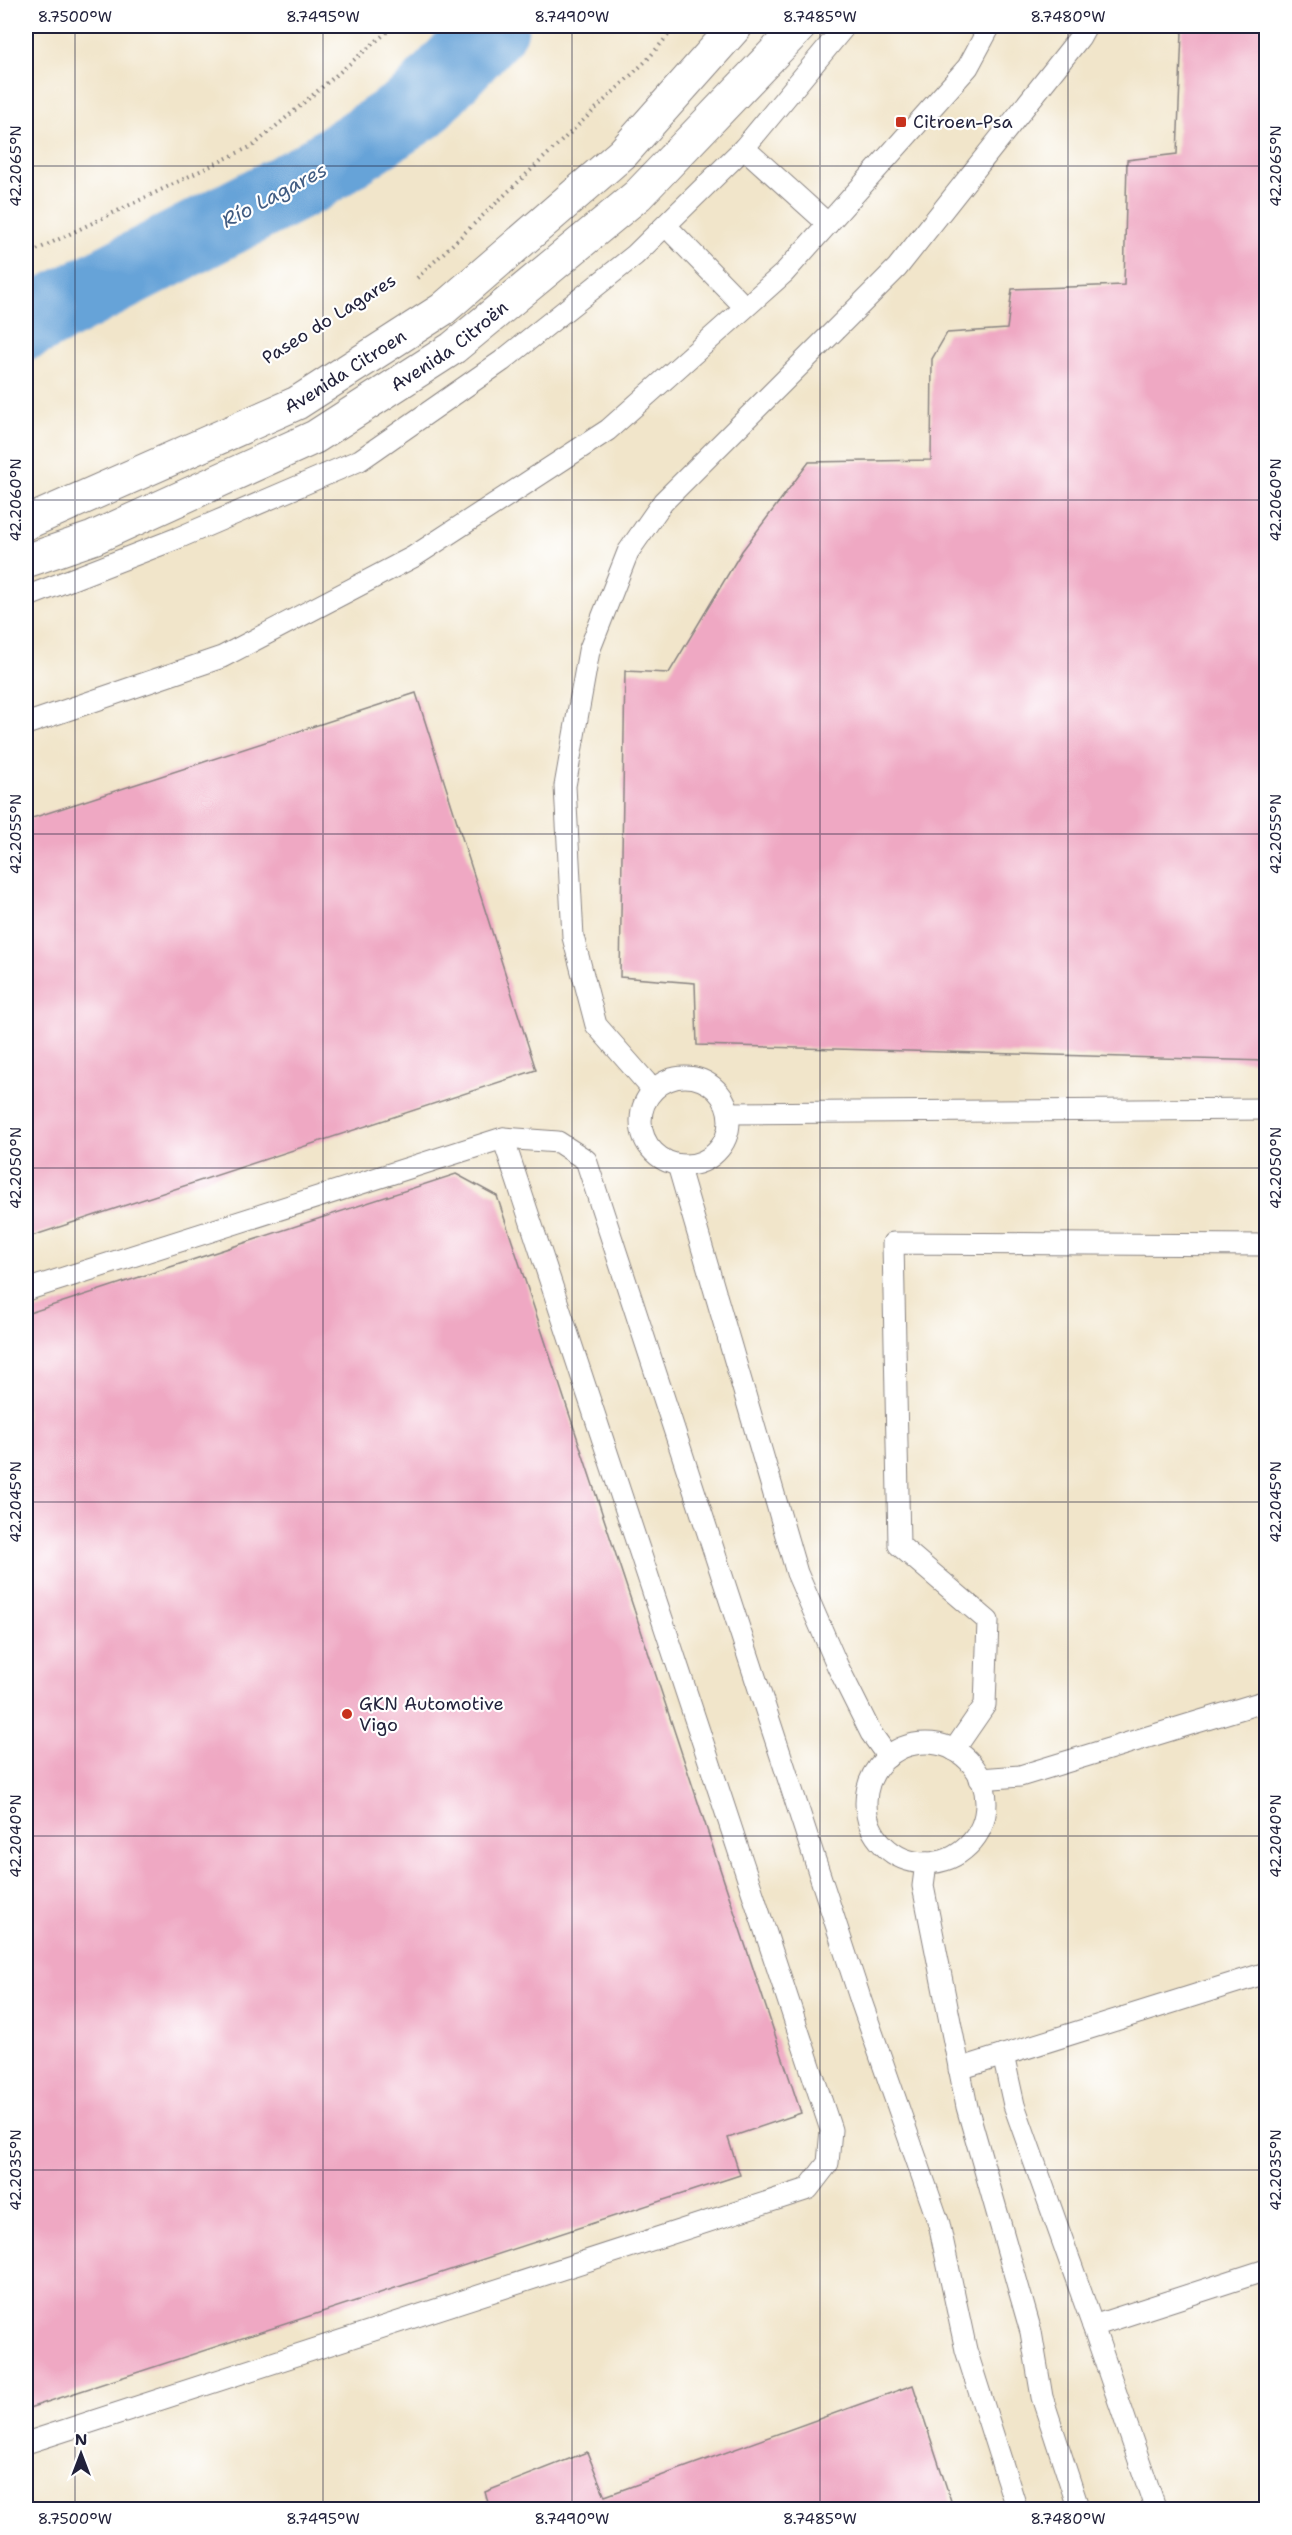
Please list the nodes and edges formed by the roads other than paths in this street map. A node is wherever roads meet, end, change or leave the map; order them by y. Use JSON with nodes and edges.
{"nodes":[{"id":1,"x":736,"y":26,"type":"edge"},
{"id":2,"x":800,"y":26,"type":"edge"},
{"id":3,"x":845,"y":26,"type":"edge"},
{"id":4,"x":990,"y":26,"type":"edge"},
{"id":5,"x":1086,"y":26,"type":"edge"},
{"id":6,"x":744,"y":148,"type":"junction"},
{"id":7,"x":828,"y":224,"type":"junction"},
{"id":8,"x":666,"y":226,"type":"junction"},
{"id":9,"x":745,"y":307,"type":"junction"},
{"id":10,"x":26,"y":523,"type":"edge"},
{"id":11,"x":26,"y":561,"type":"edge"},
{"id":12,"x":26,"y":597,"type":"edge"},
{"id":13,"x":26,"y":724,"type":"edge"},
{"id":14,"x":653,"y":1090,"type":"junction"},
{"id":15,"x":1266,"y":1109,"type":"edge"},
{"id":16,"x":729,"y":1113,"type":"junction"},
{"id":17,"x":504,"y":1138,"type":"junction"},
{"id":18,"x":678,"y":1165,"type":"junction"},
{"id":19,"x":1266,"y":1245,"type":"edge"},
{"id":20,"x":26,"y":1290,"type":"edge"},
{"id":21,"x":1266,"y":1701,"type":"edge"},
{"id":22,"x":954,"y":1750,"type":"junction"},
{"id":23,"x":888,"y":1757,"type":"junction"},
{"id":24,"x":980,"y":1779,"type":"junction"},
{"id":25,"x":926,"y":1863,"type":"junction"},
{"id":26,"x":1266,"y":1973,"type":"edge"},
{"id":27,"x":1003,"y":2055,"type":"junction"},
{"id":28,"x":959,"y":2069,"type":"junction"},
{"id":29,"x":1266,"y":2270,"type":"edge"},
{"id":30,"x":1094,"y":2326,"type":"junction"},
{"id":31,"x":26,"y":2443,"type":"edge"},
{"id":32,"x":1017,"y":2510,"type":"edge"},
{"id":33,"x":1079,"y":2510,"type":"edge"},
{"id":34,"x":1156,"y":2510,"type":"edge"}],
"edges":[{"from":1,"to":10,"type":"main road","name":"Avenida Citroen"},
{"from":2,"to":11,"type":"main road","name":"Avenida Citroën"},
{"from":3,"to":6,"type":"lane"},
{"from":4,"to":7,"type":"lane"},
{"from":5,"to":14,"type":"lane"},
{"from":6,"to":7,"type":"lane"},
{"from":6,"to":8,"type":"lane"},
{"from":7,"to":9,"type":"lane"},
{"from":8,"to":9,"type":"lane"},
{"from":8,"to":12,"type":"lane"},
{"from":9,"to":13,"type":"lane"},
{"from":14,"to":16,"type":"lane"},
{"from":14,"to":18,"type":"lane"},
{"from":15,"to":16,"type":"lane"},
{"from":16,"to":18,"type":"lane"},
{"from":17,"to":20,"type":"lane"},
{"from":17,"to":31,"type":"lane"},
{"from":17,"to":32,"type":"lane"},
{"from":18,"to":23,"type":"lane"},
{"from":19,"to":22,"type":"lane"},
{"from":21,"to":24,"type":"lane"},
{"from":22,"to":23,"type":"lane"},
{"from":22,"to":24,"type":"lane"},
{"from":23,"to":25,"type":"lane"},
{"from":24,"to":25,"type":"lane"},
{"from":25,"to":28,"type":"lane"},
{"from":26,"to":27,"type":"lane"},
{"from":27,"to":28,"type":"lane"},
{"from":27,"to":30,"type":"lane"},
{"from":28,"to":33,"type":"lane"},
{"from":29,"to":30,"type":"lane"},
{"from":30,"to":34,"type":"lane"}]}
